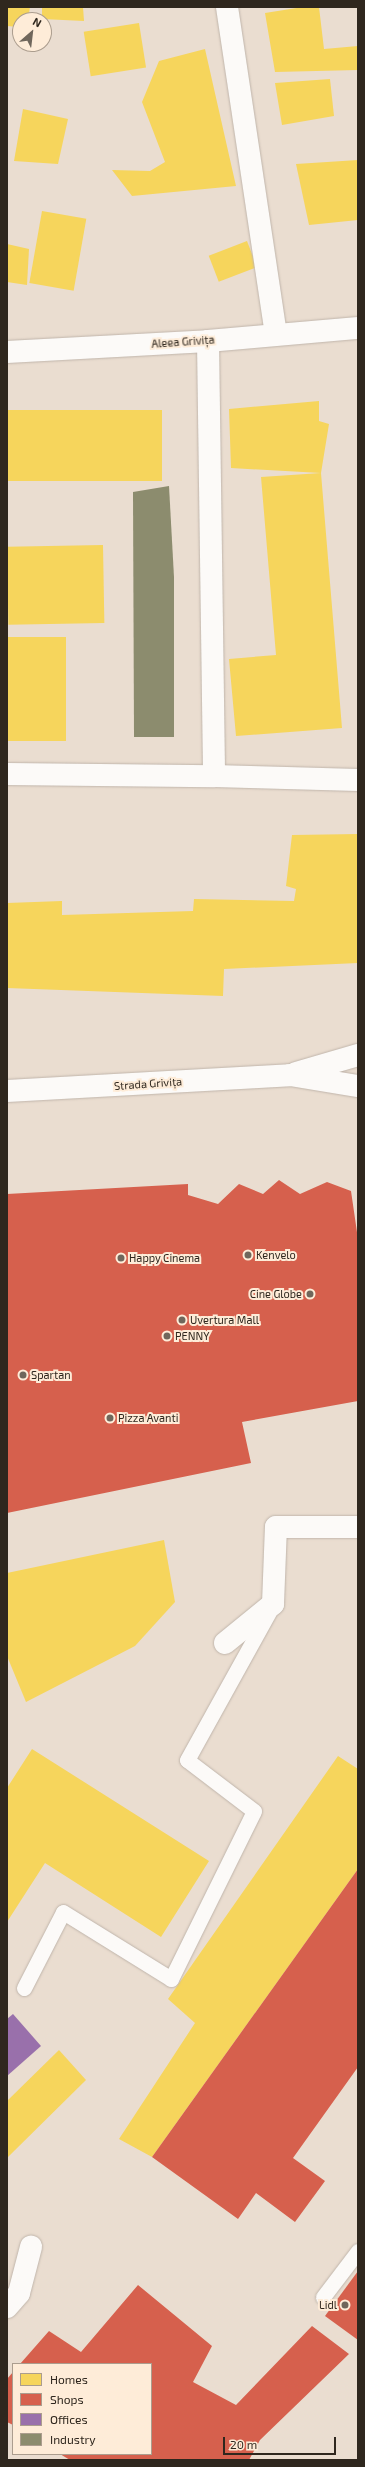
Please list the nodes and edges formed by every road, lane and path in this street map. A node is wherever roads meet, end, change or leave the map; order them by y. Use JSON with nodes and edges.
{"nodes":[{"id":1,"x":226,"y":7,"type":"edge"},
{"id":2,"x":358,"y":328,"type":"edge"},
{"id":3,"x":276,"y":334,"type":"junction"},
{"id":4,"x":208,"y":341,"type":"junction"},
{"id":5,"x":7,"y":352,"type":"edge"},
{"id":6,"x":7,"y":774,"type":"edge"},
{"id":7,"x":214,"y":776,"type":"junction"},
{"id":8,"x":358,"y":780,"type":"edge"},
{"id":9,"x":358,"y":1055,"type":"edge"},
{"id":10,"x":290,"y":1075,"type":"junction"},
{"id":11,"x":358,"y":1086,"type":"edge"},
{"id":12,"x":7,"y":1091,"type":"edge"},
{"id":13,"x":358,"y":1527,"type":"edge"},
{"id":14,"x":273,"y":1604,"type":"junction"},
{"id":15,"x":225,"y":1643,"type":"dead end"},
{"id":16,"x":24,"y":1988,"type":"dead end"},
{"id":17,"x":31,"y":2247,"type":"dead end"},
{"id":18,"x":358,"y":2251,"type":"edge"},
{"id":19,"x":323,"y":2297,"type":"dead end"},
{"id":20,"x":7,"y":2307,"type":"edge"}],
"edges":[{"from":1,"to":3,"type":"street"},
{"from":2,"to":3,"type":"street","name":"Aleea Grivița"},
{"from":3,"to":4,"type":"street","name":"Aleea Grivița"},
{"from":4,"to":5,"type":"street","name":"Aleea Grivița"},
{"from":4,"to":7,"type":"street"},
{"from":6,"to":7,"type":"street"},
{"from":7,"to":8,"type":"street"},
{"from":9,"to":10,"type":"street","name":"Strada Grivița"},
{"from":10,"to":11,"type":"street","name":"Strada Grivița"},
{"from":10,"to":12,"type":"street","name":"Strada Grivița"},
{"from":13,"to":14,"type":"street"},
{"from":14,"to":15,"type":"street"},
{"from":14,"to":16,"type":"lane"},
{"from":17,"to":20,"type":"street"},
{"from":18,"to":19,"type":"lane"}]}
